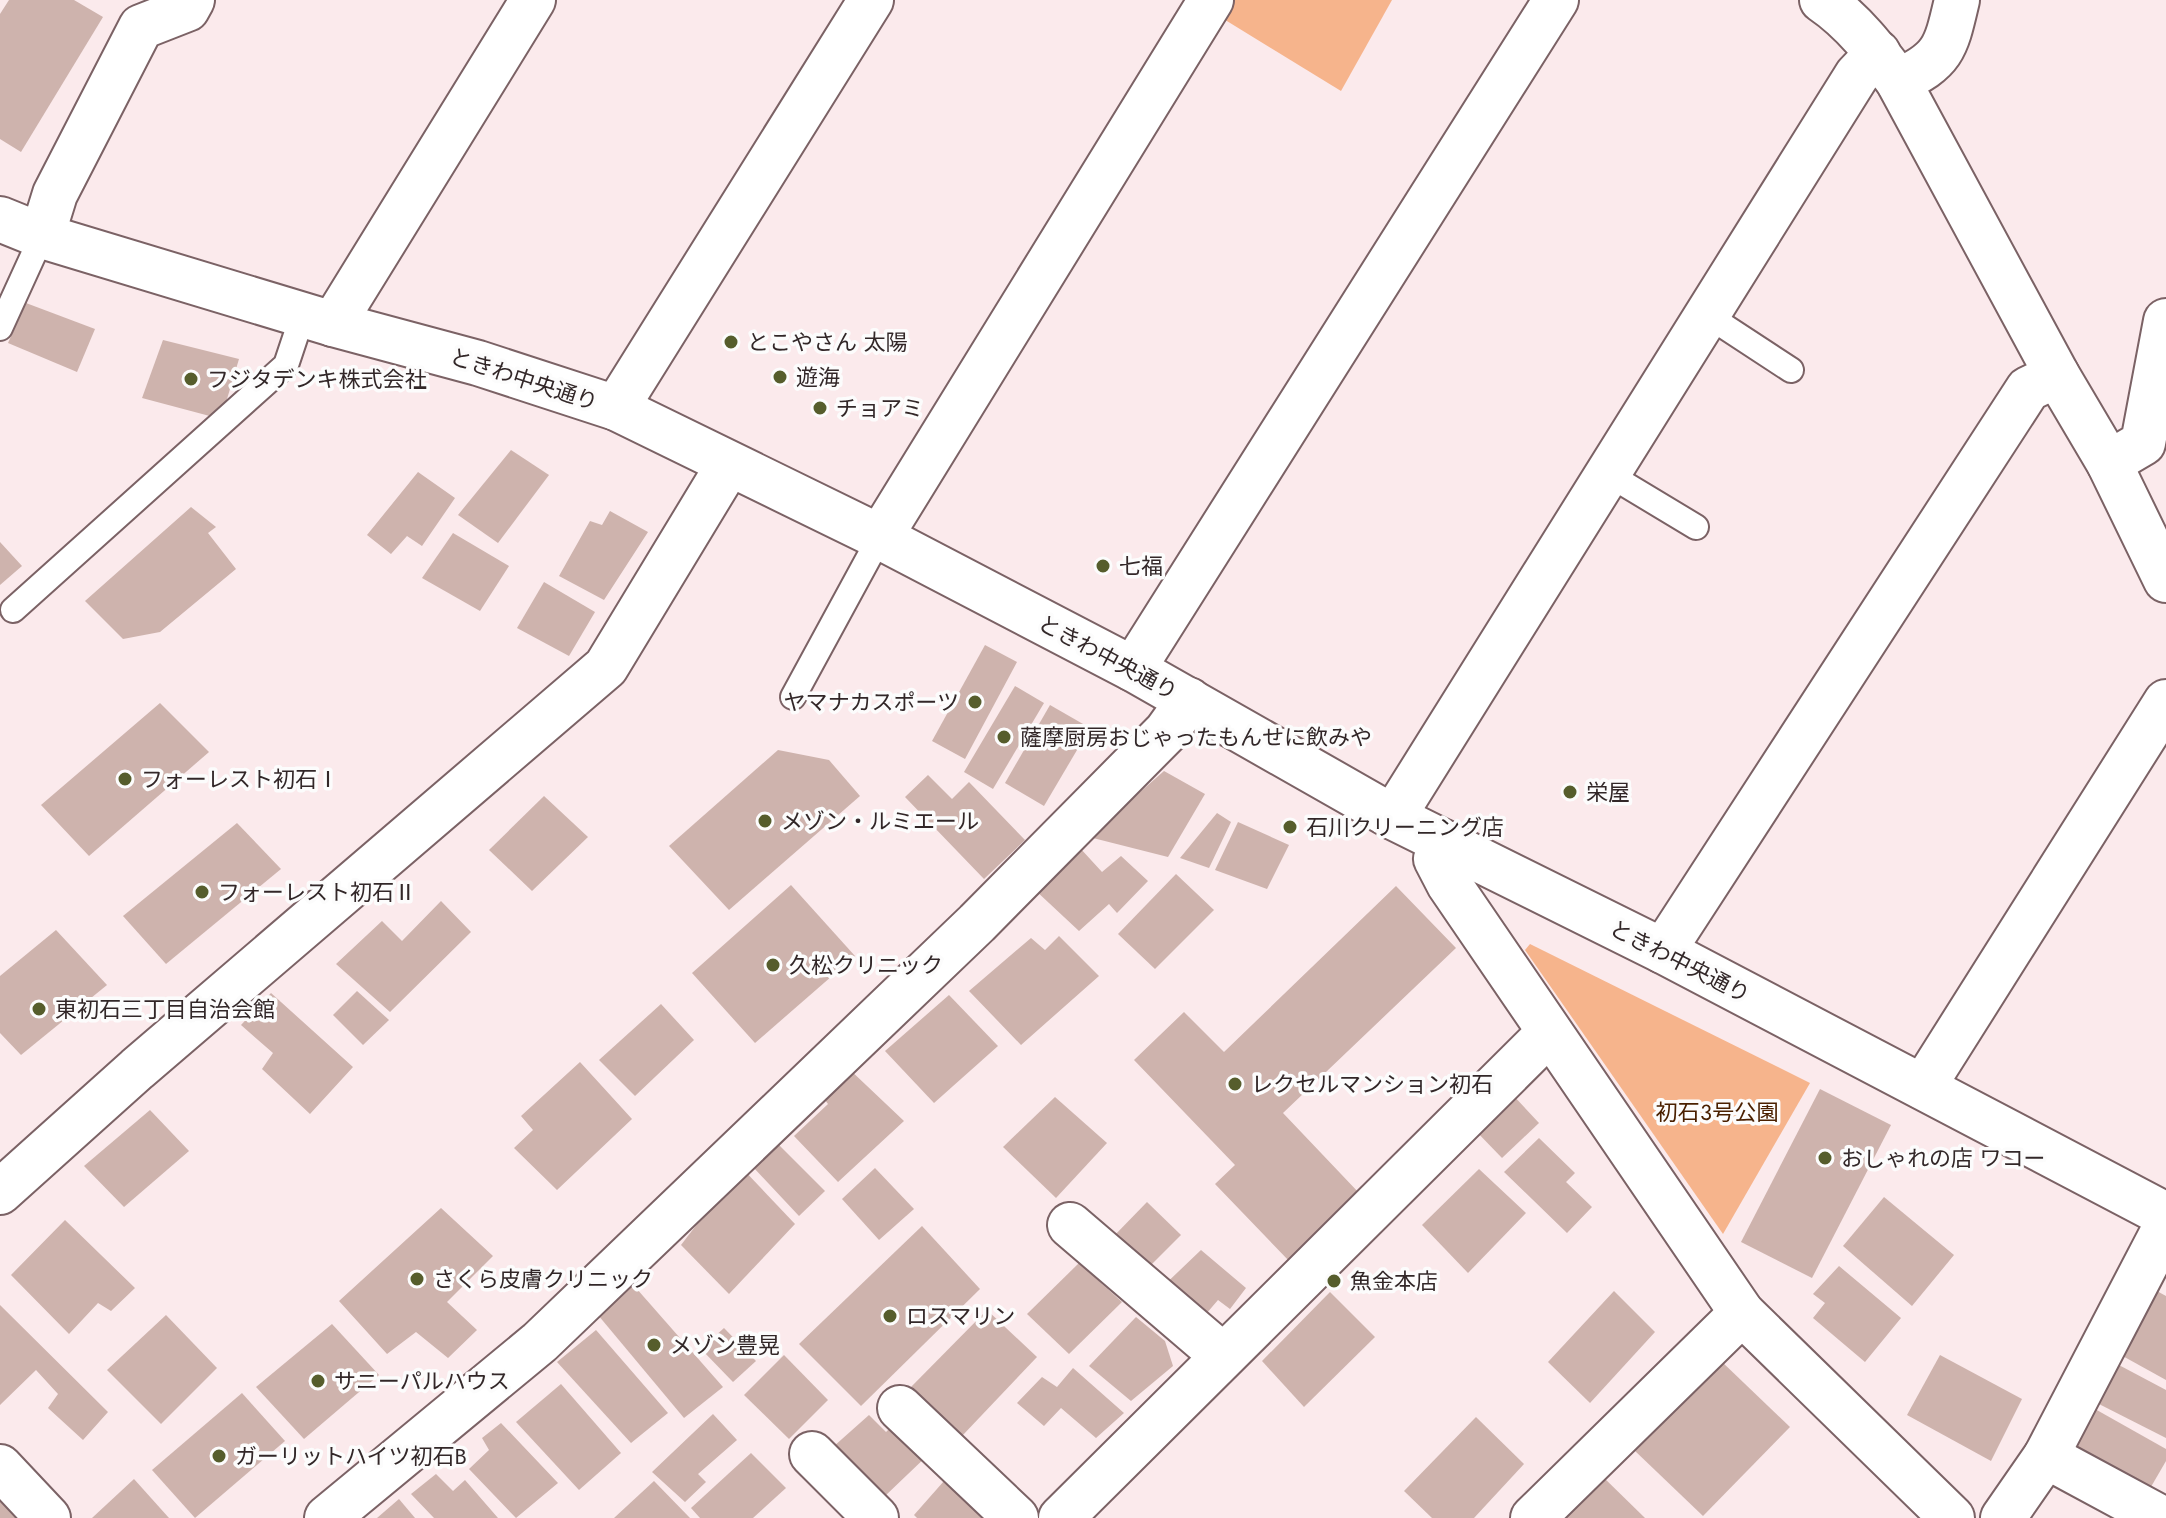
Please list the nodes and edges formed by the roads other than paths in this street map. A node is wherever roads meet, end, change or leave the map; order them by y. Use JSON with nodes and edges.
{"nodes":[{"id":1,"x":192,"y":0,"type":"edge"},
{"id":2,"x":533,"y":0,"type":"edge"},
{"id":3,"x":871,"y":0,"type":"edge"},
{"id":4,"x":1211,"y":0,"type":"edge"},
{"id":5,"x":1556,"y":0,"type":"edge"},
{"id":6,"x":1822,"y":0,"type":"edge"},
{"id":7,"x":1957,"y":0,"type":"edge"},
{"id":8,"x":1888,"y":67,"type":"junction"},
{"id":9,"x":0,"y":219,"type":"edge"},
{"id":10,"x":42,"y":236,"type":"junction"},
{"id":11,"x":1707,"y":315,"type":"junction"},
{"id":12,"x":318,"y":319,"type":"junction"},
{"id":13,"x":2166,"y":321,"type":"edge"},
{"id":14,"x":0,"y":328,"type":"edge"},
{"id":15,"x":1791,"y":370,"type":"dead end"},
{"id":16,"x":2057,"y":375,"type":"junction"},
{"id":17,"x":616,"y":408,"type":"junction"},
{"id":18,"x":2109,"y":463,"type":"junction"},
{"id":19,"x":729,"y":464,"type":"junction"},
{"id":20,"x":1608,"y":474,"type":"junction"},
{"id":21,"x":1696,"y":527,"type":"dead end"},
{"id":22,"x":880,"y":537,"type":"junction"},
{"id":23,"x":2166,"y":580,"type":"edge"},
{"id":24,"x":13,"y":610,"type":"dead end"},
{"id":25,"x":1133,"y":669,"type":"junction"},
{"id":26,"x":793,"y":697,"type":"dead end"},
{"id":27,"x":1189,"y":700,"type":"junction"},
{"id":28,"x":2166,"y":702,"type":"edge"},
{"id":29,"x":1393,"y":817,"type":"junction"},
{"id":30,"x":1443,"y":842,"type":"junction"},
{"id":31,"x":1663,"y":951,"type":"junction"},
{"id":32,"x":1549,"y":1033,"type":"junction"},
{"id":33,"x":1923,"y":1087,"type":"junction"},
{"id":34,"x":0,"y":1192,"type":"edge"},
{"id":35,"x":2166,"y":1215,"type":"edge"},
{"id":36,"x":1070,"y":1225,"type":"dead end"},
{"id":37,"x":2166,"y":1226,"type":"edge"},
{"id":38,"x":1742,"y":1313,"type":"junction"},
{"id":39,"x":1223,"y":1356,"type":"junction"},
{"id":40,"x":900,"y":1408,"type":"dead end"},
{"id":41,"x":812,"y":1454,"type":"dead end"},
{"id":42,"x":2046,"y":1456,"type":"junction"},
{"id":43,"x":0,"y":1467,"type":"edge"},
{"id":44,"x":48,"y":1518,"type":"edge"},
{"id":45,"x":327,"y":1518,"type":"edge"},
{"id":46,"x":876,"y":1518,"type":"edge"},
{"id":47,"x":1016,"y":1518,"type":"edge"},
{"id":48,"x":1061,"y":1518,"type":"edge"},
{"id":49,"x":1533,"y":1518,"type":"edge"},
{"id":50,"x":1952,"y":1518,"type":"edge"},
{"id":51,"x":2003,"y":1518,"type":"edge"},
{"id":52,"x":2161,"y":1518,"type":"edge"}],
"edges":[{"from":1,"to":10,"type":"street"},
{"from":2,"to":12,"type":"street"},
{"from":3,"to":17,"type":"street"},
{"from":4,"to":22,"type":"street"},
{"from":5,"to":25,"type":"street"},
{"from":6,"to":8,"type":"street"},
{"from":7,"to":8,"type":"street"},
{"from":8,"to":11,"type":"street"},
{"from":8,"to":16,"type":"street"},
{"from":9,"to":10,"type":"street","name":"ときわ中央通り"},
{"from":10,"to":12,"type":"street","name":"ときわ中央通り"},
{"from":10,"to":14,"type":"lane"},
{"from":11,"to":15,"type":"lane"},
{"from":11,"to":20,"type":"street"},
{"from":12,"to":17,"type":"street","name":"ときわ中央通り"},
{"from":12,"to":24,"type":"lane"},
{"from":13,"to":18,"type":"street"},
{"from":16,"to":18,"type":"street"},
{"from":16,"to":31,"type":"street"},
{"from":17,"to":19,"type":"street","name":"ときわ中央通り"},
{"from":18,"to":23,"type":"street"},
{"from":19,"to":22,"type":"street","name":"ときわ中央通り"},
{"from":19,"to":34,"type":"street"},
{"from":20,"to":21,"type":"lane"},
{"from":20,"to":29,"type":"street"},
{"from":22,"to":25,"type":"street","name":"ときわ中央通り"},
{"from":22,"to":26,"type":"lane"},
{"from":25,"to":27,"type":"street","name":"ときわ中央通り"},
{"from":27,"to":29,"type":"street","name":"ときわ中央通り"},
{"from":27,"to":45,"type":"street"},
{"from":28,"to":33,"type":"street"},
{"from":29,"to":30,"type":"street","name":"ときわ中央通り"},
{"from":30,"to":31,"type":"street","name":"ときわ中央通り"},
{"from":30,"to":32,"type":"street"},
{"from":31,"to":33,"type":"street","name":"ときわ中央通り"},
{"from":32,"to":38,"type":"street"},
{"from":32,"to":39,"type":"street"},
{"from":33,"to":35,"type":"street","name":"ときわ中央通り"},
{"from":36,"to":39,"type":"street"},
{"from":37,"to":42,"type":"street"},
{"from":38,"to":49,"type":"street"},
{"from":38,"to":50,"type":"street"},
{"from":39,"to":48,"type":"street"},
{"from":40,"to":47,"type":"street"},
{"from":41,"to":46,"type":"street"},
{"from":42,"to":51,"type":"street"},
{"from":42,"to":52,"type":"street"},
{"from":43,"to":44,"type":"street"}]}
